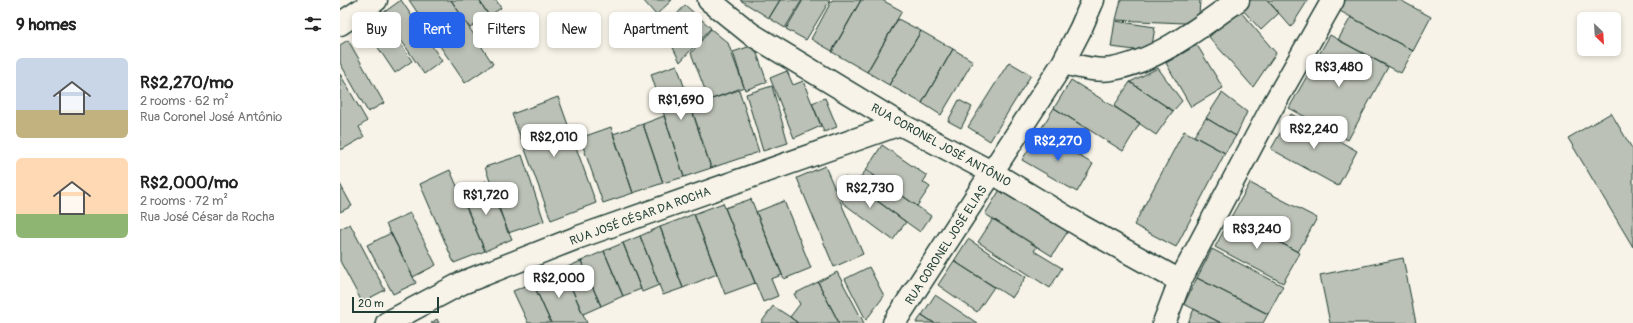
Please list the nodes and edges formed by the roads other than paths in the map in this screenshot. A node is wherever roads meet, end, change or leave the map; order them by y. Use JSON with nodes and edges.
{"nodes":[{"id":1,"x":376,"y":0,"type":"edge"},
{"id":2,"x":709,"y":0,"type":"edge"},
{"id":3,"x":1093,"y":0,"type":"edge"},
{"id":4,"x":1238,"y":0,"type":"edge"},
{"id":5,"x":1332,"y":0,"type":"edge"},
{"id":6,"x":340,"y":24,"type":"edge"},
{"id":7,"x":1063,"y":63,"type":"junction"},
{"id":8,"x":900,"y":124,"type":"junction"},
{"id":9,"x":993,"y":173,"type":"junction"},
{"id":10,"x":1180,"y":281,"type":"junction"},
{"id":11,"x":387,"y":323,"type":"edge"},
{"id":12,"x":894,"y":323,"type":"edge"},
{"id":13,"x":1164,"y":323,"type":"edge"}],
"edges":[{"from":1,"to":6,"type":"street"},
{"from":2,"to":8,"type":"street","name":"RUA CORONEL JOSÉ ANTÔNIO"},
{"from":3,"to":7,"type":"street","name":"RUA CORONEL JOSÉ ELIAS"},
{"from":4,"to":7,"type":"street"},
{"from":5,"to":10,"type":"street"},
{"from":7,"to":9,"type":"street","name":"RUA CORONEL JOSÉ ELIAS"},
{"from":8,"to":9,"type":"street","name":"RUA CORONEL JOSÉ ANTÔNIO"},
{"from":8,"to":11,"type":"street","name":"RUA JOSÉ CÉSAR DA ROCHA"},
{"from":9,"to":10,"type":"street","name":"RUA CORONEL JOSÉ ANTÔNIO"},
{"from":9,"to":12,"type":"street","name":"RUA CORONEL JOSÉ ELIAS"},
{"from":10,"to":13,"type":"street"}]}
